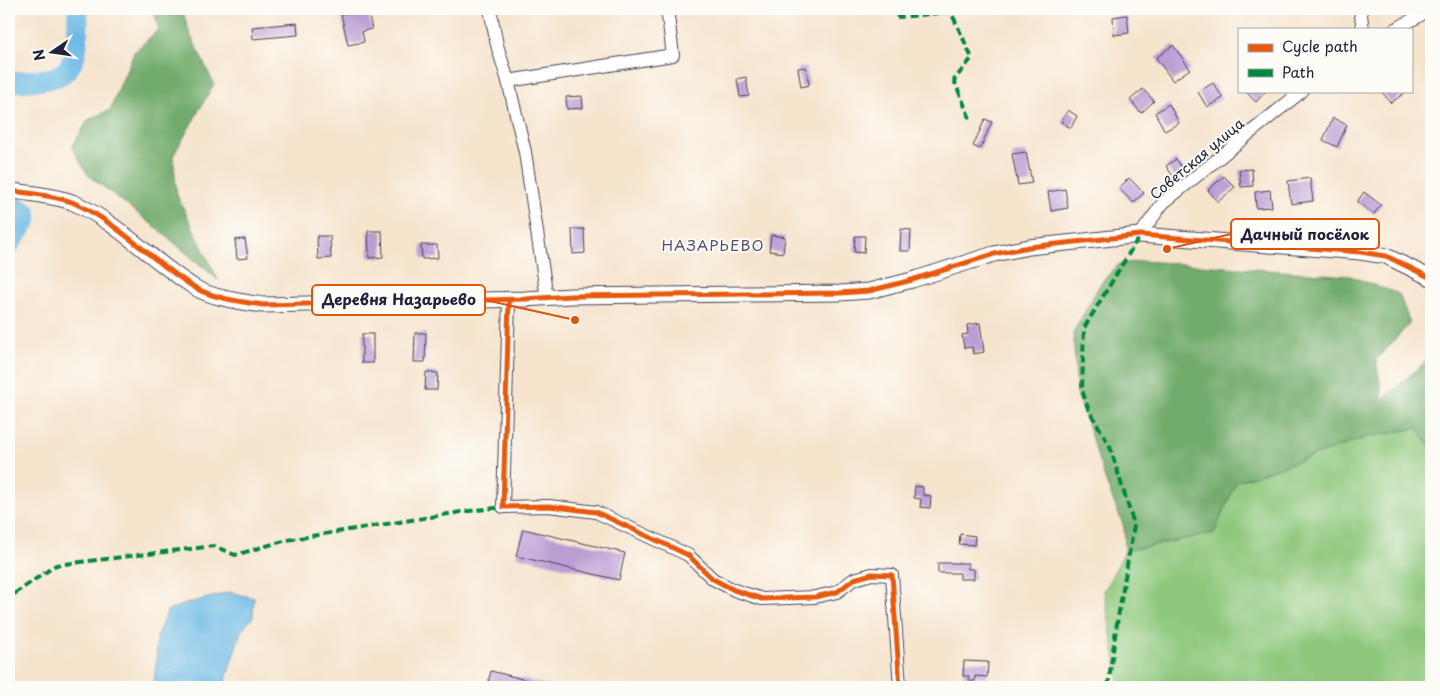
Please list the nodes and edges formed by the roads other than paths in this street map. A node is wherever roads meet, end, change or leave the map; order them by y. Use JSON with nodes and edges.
{"nodes":[{"id":1,"x":490,"y":9,"type":"edge"},
{"id":2,"x":667,"y":9,"type":"edge"},
{"id":3,"x":1360,"y":9,"type":"edge"},
{"id":4,"x":1431,"y":9,"type":"edge"},
{"id":5,"x":1364,"y":28,"type":"edge"},
{"id":6,"x":1398,"y":28,"type":"edge"},
{"id":7,"x":508,"y":81,"type":"junction"},
{"id":8,"x":1301,"y":92,"type":"edge"},
{"id":9,"x":15,"y":191,"type":"edge"},
{"id":10,"x":1140,"y":235,"type":"junction"},
{"id":11,"x":1431,"y":278,"type":"edge"},
{"id":12,"x":547,"y":298,"type":"junction"},
{"id":13,"x":508,"y":300,"type":"junction"},
{"id":14,"x":900,"y":687,"type":"edge"}],
"edges":[{"from":1,"to":7,"type":"street"},
{"from":2,"to":7,"type":"street"},
{"from":3,"to":5,"type":"street"},
{"from":4,"to":6,"type":"street"},
{"from":7,"to":12,"type":"street"},
{"from":8,"to":10,"type":"street","name":"Советская улица"},
{"from":9,"to":13,"type":"street"},
{"from":10,"to":11,"type":"street"},
{"from":10,"to":12,"type":"street"},
{"from":12,"to":13,"type":"street"},
{"from":13,"to":14,"type":"street"}]}
